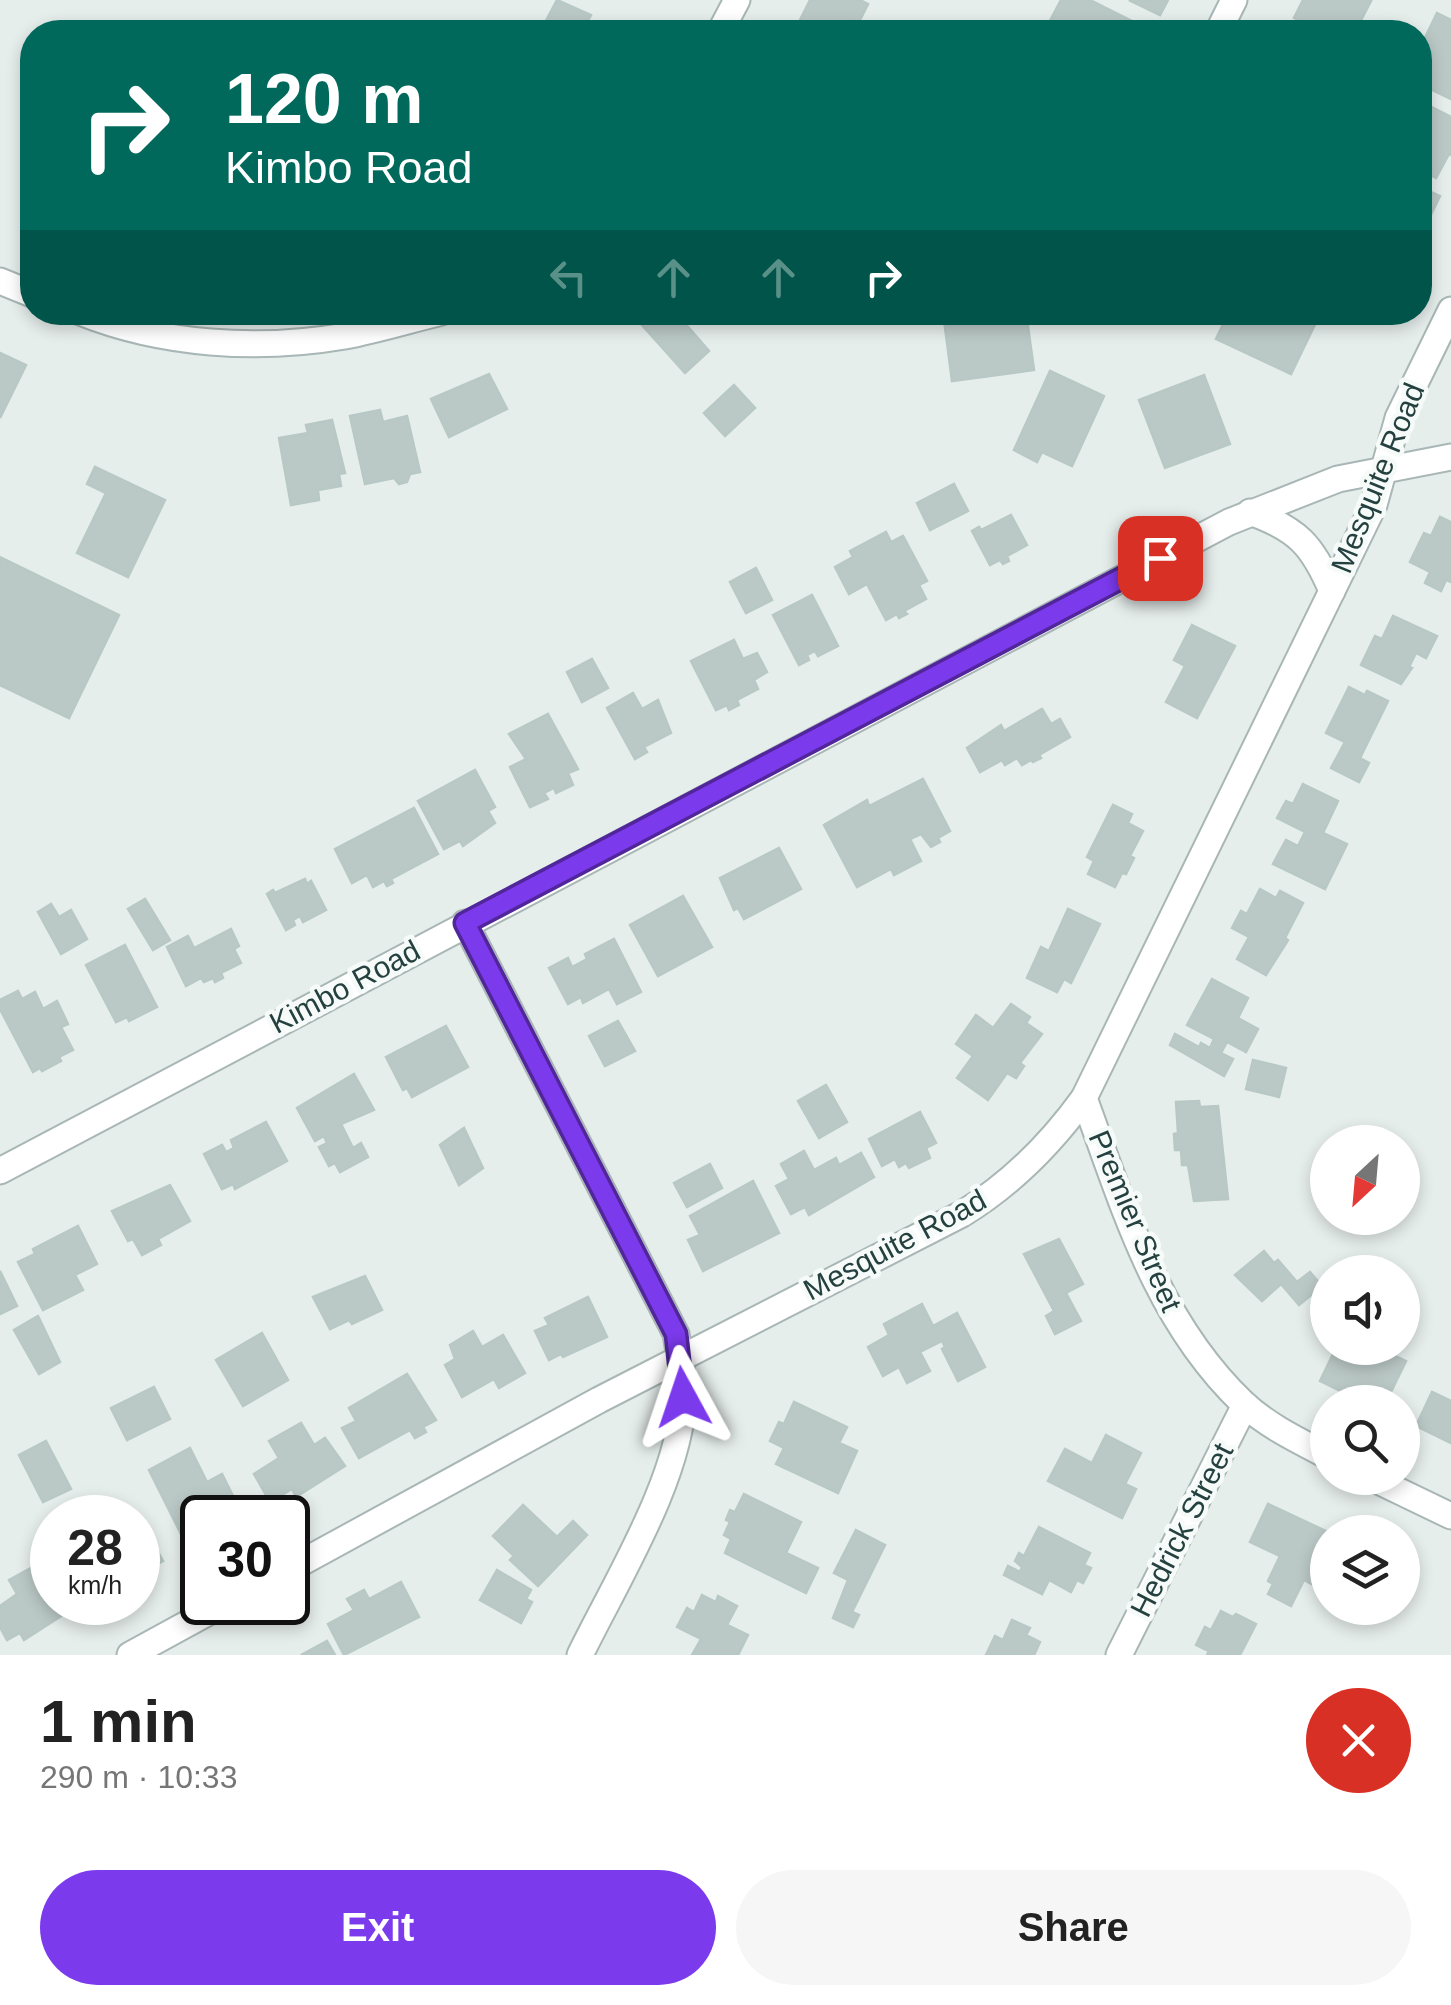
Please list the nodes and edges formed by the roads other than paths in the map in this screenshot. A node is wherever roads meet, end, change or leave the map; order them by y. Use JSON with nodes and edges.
{"nodes":[{"id":1,"x":1451,"y":310,"type":"edge"},
{"id":2,"x":126,"y":325,"type":"edge"},
{"id":3,"x":389,"y":325,"type":"edge"},
{"id":4,"x":1451,"y":457,"type":"edge"},
{"id":5,"x":1384,"y":468,"type":"junction"},
{"id":6,"x":1250,"y":512,"type":"junction"},
{"id":7,"x":1332,"y":591,"type":"junction"},
{"id":8,"x":465,"y":923,"type":"junction"},
{"id":9,"x":1084,"y":1098,"type":"junction"},
{"id":10,"x":0,"y":1171,"type":"edge"},
{"id":11,"x":680,"y":1358,"type":"junction"},
{"id":12,"x":1245,"y":1405,"type":"junction"},
{"id":13,"x":1310,"y":1445,"type":"edge"},
{"id":14,"x":1407,"y":1495,"type":"edge"},
{"id":15,"x":1451,"y":1516,"type":"edge"},
{"id":16,"x":310,"y":1558,"type":"edge"},
{"id":17,"x":185,"y":1625,"type":"edge"},
{"id":18,"x":130,"y":1655,"type":"edge"},
{"id":19,"x":580,"y":1655,"type":"edge"},
{"id":20,"x":1119,"y":1655,"type":"edge"}],
"edges":[{"from":1,"to":5,"type":"street","name":"Mesquite Road"},
{"from":2,"to":3,"type":"street"},
{"from":4,"to":5,"type":"street","name":"Kimbo Road"},
{"from":5,"to":6,"type":"street","name":"Kimbo Road"},
{"from":5,"to":7,"type":"street","name":"Mesquite Road"},
{"from":6,"to":7,"type":"street","name":"Mesquite Road"},
{"from":6,"to":8,"type":"street","name":"Kimbo Road"},
{"from":7,"to":9,"type":"street","name":"Mesquite Road"},
{"from":8,"to":10,"type":"street","name":"Kimbo Road"},
{"from":8,"to":11,"type":"street"},
{"from":9,"to":11,"type":"street","name":"Mesquite Road"},
{"from":9,"to":12,"type":"street","name":"Premier Street"},
{"from":11,"to":16,"type":"street","name":"Mesquite Road"},
{"from":11,"to":19,"type":"street"},
{"from":12,"to":13,"type":"street","name":"Premier Street"},
{"from":12,"to":20,"type":"street","name":"Hedrick Street"},
{"from":14,"to":15,"type":"street"},
{"from":17,"to":18,"type":"street"}]}
